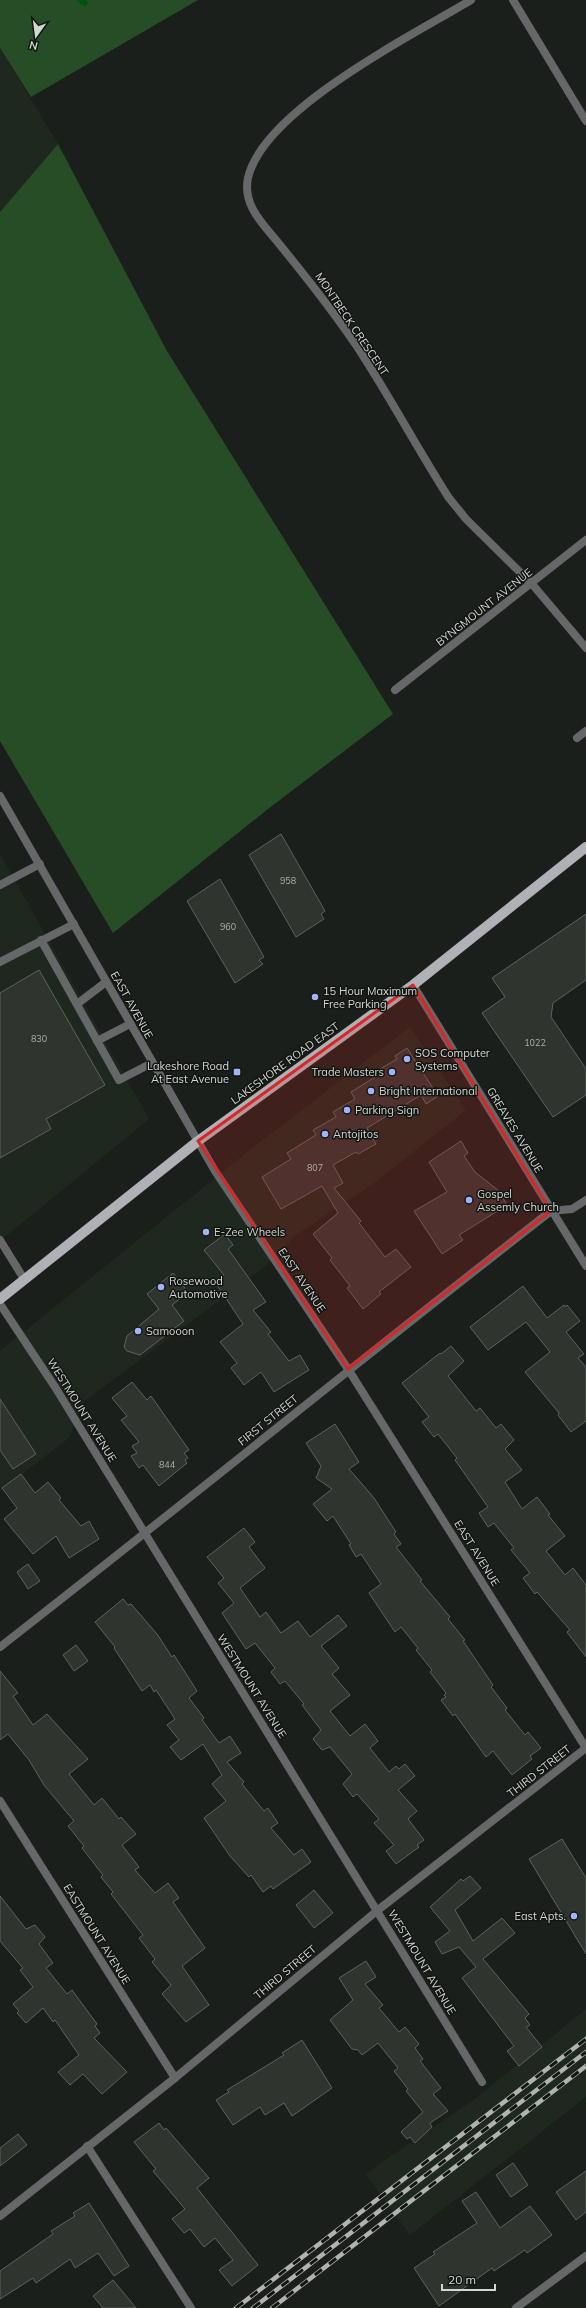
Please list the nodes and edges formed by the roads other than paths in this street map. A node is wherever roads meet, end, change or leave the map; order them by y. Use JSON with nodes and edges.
{"nodes":[{"id":1,"x":471,"y":0,"type":"edge"},
{"id":2,"x":513,"y":0,"type":"edge"},
{"id":3,"x":586,"y":122,"type":"edge"},
{"id":4,"x":586,"y":540,"type":"edge"},
{"id":5,"x":532,"y":584,"type":"junction"},
{"id":6,"x":586,"y":648,"type":"edge"},
{"id":7,"x":395,"y":690,"type":"dead end"},
{"id":8,"x":586,"y":731,"type":"edge"},
{"id":9,"x":577,"y":738,"type":"dead end"},
{"id":10,"x":0,"y":796,"type":"edge"},
{"id":11,"x":586,"y":847,"type":"edge"},
{"id":12,"x":40,"y":864,"type":"junction"},
{"id":13,"x":0,"y":885,"type":"edge"},
{"id":14,"x":74,"y":924,"type":"junction"},
{"id":15,"x":42,"y":940,"type":"junction"},
{"id":16,"x":0,"y":962,"type":"edge"},
{"id":17,"x":106,"y":982,"type":"junction"},
{"id":18,"x":413,"y":985,"type":"junction"},
{"id":19,"x":77,"y":1004,"type":"junction"},
{"id":20,"x":130,"y":1024,"type":"junction"},
{"id":21,"x":97,"y":1041,"type":"junction"},
{"id":22,"x":152,"y":1063,"type":"junction"},
{"id":23,"x":198,"y":1141,"type":"junction"},
{"id":24,"x":586,"y":1200,"type":"edge"},
{"id":25,"x":551,"y":1211,"type":"junction"},
{"id":26,"x":0,"y":1240,"type":"edge"},
{"id":27,"x":586,"y":1266,"type":"edge"},
{"id":28,"x":24,"y":1278,"type":"junction"},
{"id":29,"x":0,"y":1299,"type":"edge"},
{"id":30,"x":0,"y":1304,"type":"edge"},
{"id":31,"x":348,"y":1369,"type":"junction"},
{"id":32,"x":145,"y":1534,"type":"junction"},
{"id":33,"x":0,"y":1647,"type":"edge"},
{"id":34,"x":586,"y":1748,"type":"edge"},
{"id":35,"x":0,"y":1801,"type":"edge"},
{"id":36,"x":378,"y":1910,"type":"junction"},
{"id":37,"x":175,"y":2078,"type":"junction"},
{"id":38,"x":482,"y":2082,"type":"dead end"},
{"id":39,"x":87,"y":2146,"type":"junction"},
{"id":40,"x":0,"y":2216,"type":"edge"},
{"id":41,"x":586,"y":2256,"type":"edge"},
{"id":42,"x":191,"y":2308,"type":"edge"},
{"id":43,"x":516,"y":2308,"type":"edge"}],
"edges":[{"from":1,"to":5,"type":"street","name":"MONTBECK CRESCENT"},
{"from":2,"to":3,"type":"street"},
{"from":4,"to":5,"type":"street","name":"BYNGMOUNT AVENUE"},
{"from":5,"to":6,"type":"street","name":"MONTBECK CRESCENT"},
{"from":5,"to":7,"type":"street","name":"BYNGMOUNT AVENUE"},
{"from":8,"to":9,"type":"street"},
{"from":10,"to":12,"type":"street","name":"EAST AVENUE"},
{"from":11,"to":18,"type":"main road","name":"LAKESHORE ROAD EAST"},
{"from":12,"to":13,"type":"street"},
{"from":12,"to":14,"type":"street","name":"EAST AVENUE"},
{"from":14,"to":15,"type":"street"},
{"from":14,"to":17,"type":"street","name":"EAST AVENUE"},
{"from":15,"to":16,"type":"street"},
{"from":15,"to":19,"type":"street"},
{"from":17,"to":19,"type":"street"},
{"from":17,"to":20,"type":"street","name":"EAST AVENUE"},
{"from":18,"to":23,"type":"main road","name":"LAKESHORE ROAD EAST"},
{"from":18,"to":25,"type":"street","name":"GREAVES AVENUE"},
{"from":19,"to":21,"type":"street"},
{"from":20,"to":21,"type":"street"},
{"from":20,"to":22,"type":"street","name":"EAST AVENUE"},
{"from":21,"to":22,"type":"street"},
{"from":22,"to":23,"type":"street","name":"EAST AVENUE"},
{"from":23,"to":28,"type":"main road","name":"LAKESHORE ROAD EAST"},
{"from":23,"to":31,"type":"street","name":"EAST AVENUE"},
{"from":24,"to":25,"type":"street"},
{"from":25,"to":27,"type":"street","name":"GREAVES AVENUE"},
{"from":25,"to":31,"type":"street","name":"FIRST STREET"},
{"from":26,"to":28,"type":"street"},
{"from":28,"to":29,"type":"main road","name":"LAKESHORE ROAD EAST"},
{"from":30,"to":32,"type":"street","name":"WESTMOUNT AVENUE"},
{"from":31,"to":32,"type":"street","name":"FIRST STREET"},
{"from":31,"to":34,"type":"street","name":"EAST AVENUE"},
{"from":32,"to":33,"type":"street","name":"FIRST STREET"},
{"from":32,"to":36,"type":"street","name":"WESTMOUNT AVENUE"},
{"from":34,"to":36,"type":"street","name":"THIRD STREET"},
{"from":35,"to":37,"type":"street","name":"EASTMOUNT AVENUE"},
{"from":36,"to":37,"type":"street","name":"THIRD STREET"},
{"from":36,"to":38,"type":"street","name":"WESTMOUNT AVENUE"},
{"from":37,"to":39,"type":"street","name":"THIRD STREET"},
{"from":39,"to":40,"type":"street","name":"THIRD STREET"},
{"from":39,"to":42,"type":"street"},
{"from":41,"to":43,"type":"street"}]}
